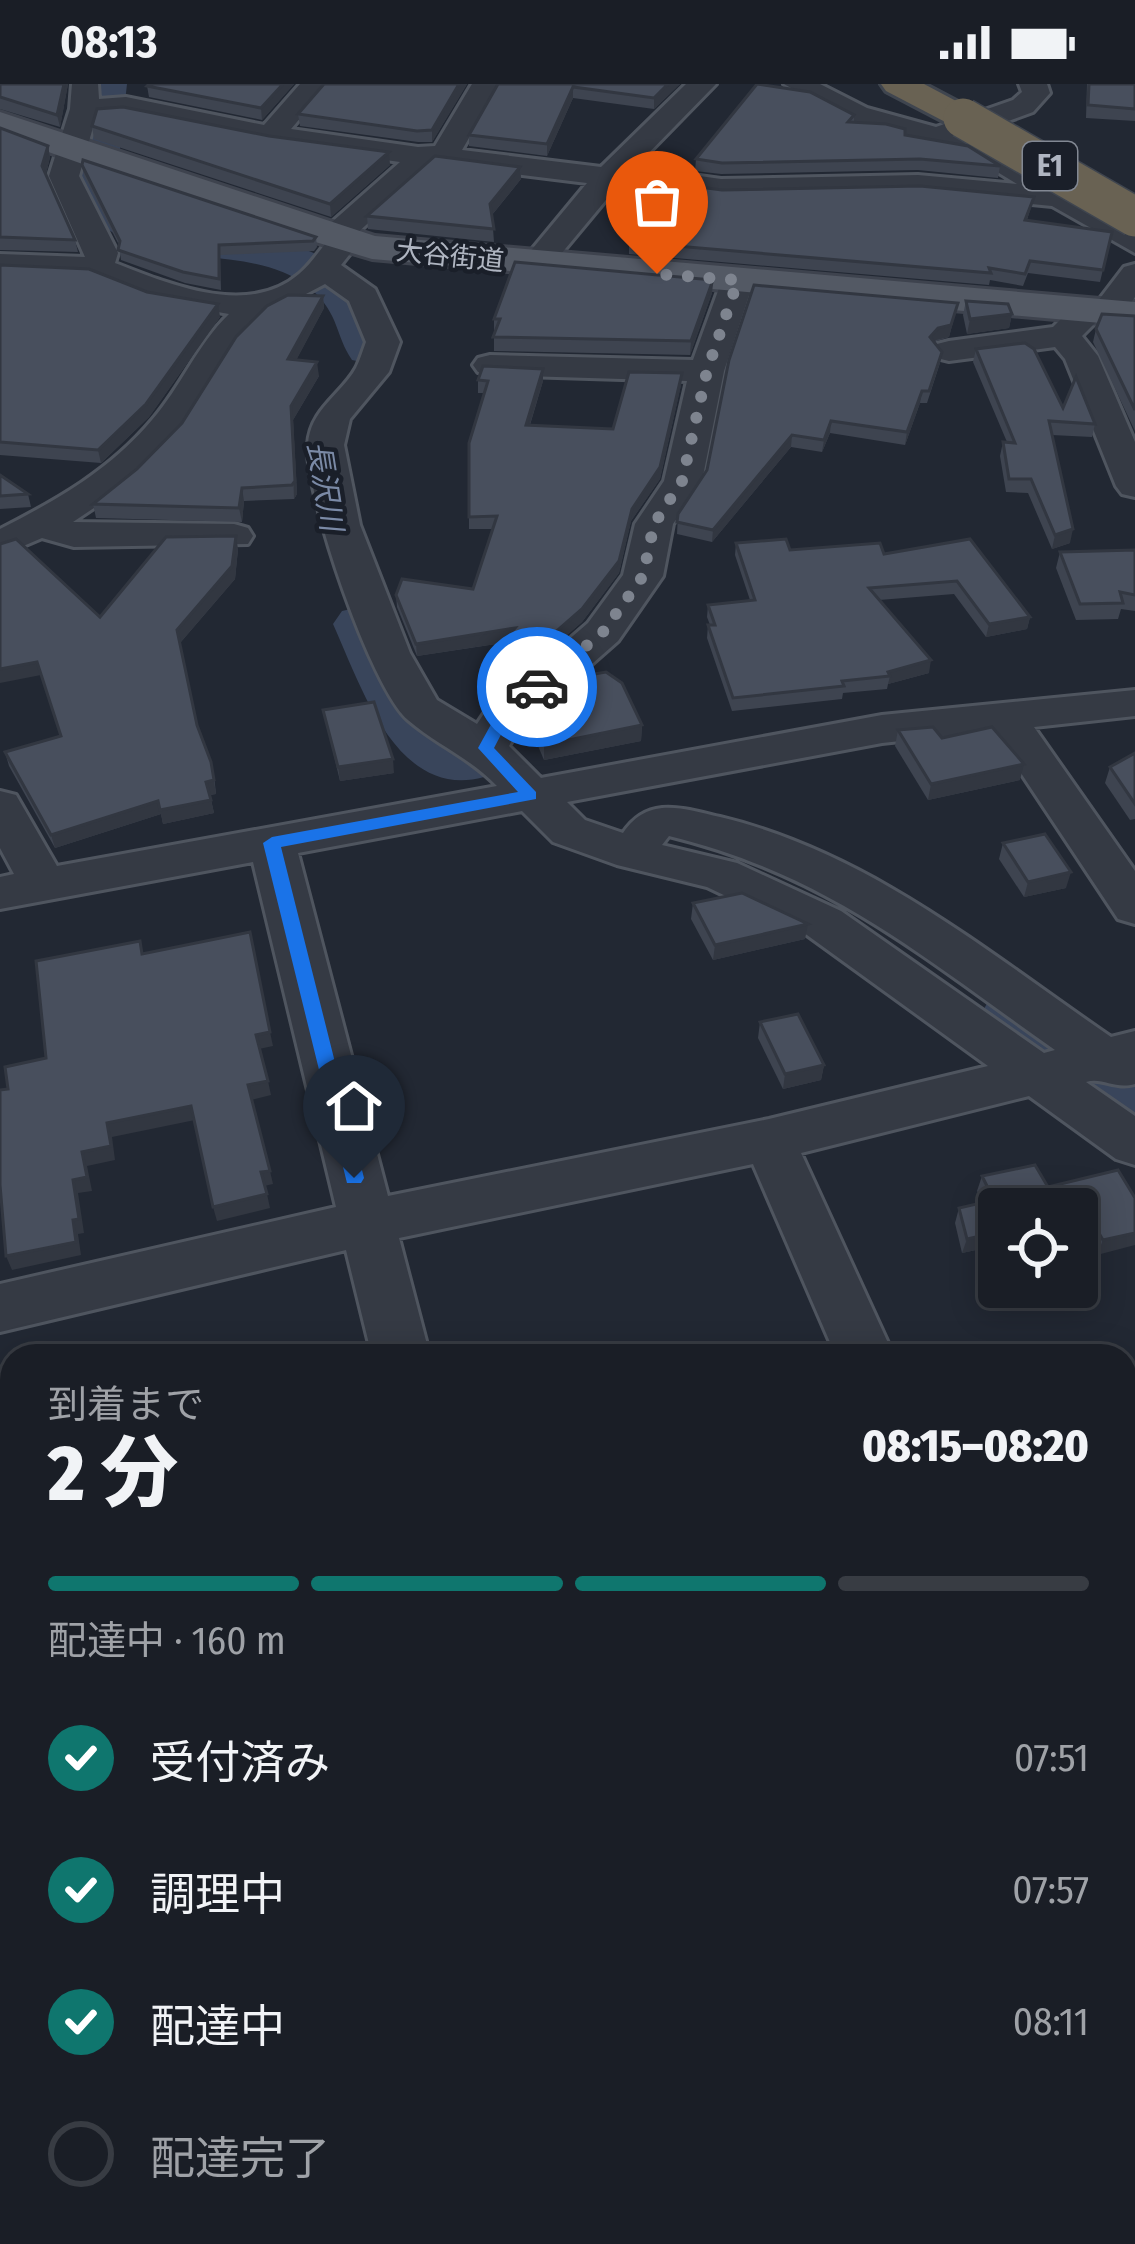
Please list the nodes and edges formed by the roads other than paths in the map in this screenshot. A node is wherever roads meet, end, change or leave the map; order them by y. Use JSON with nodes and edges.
{"nodes":[{"id":1,"x":315,"y":84,"type":"edge"},
{"id":2,"x":486,"y":84,"type":"edge"},
{"id":3,"x":702,"y":84,"type":"edge"},
{"id":4,"x":798,"y":84,"type":"edge"},
{"id":5,"x":898,"y":84,"type":"edge"},
{"id":6,"x":945,"y":84,"type":"edge"},
{"id":7,"x":1033,"y":84,"type":"edge"},
{"id":8,"x":85,"y":101,"type":"edge"},
{"id":9,"x":965,"y":121,"type":"junction"},
{"id":10,"x":0,"y":124,"type":"edge"},
{"id":11,"x":271,"y":135,"type":"junction"},
{"id":12,"x":73,"y":148,"type":"junction"},
{"id":13,"x":435,"y":156,"type":"junction"},
{"id":14,"x":610,"y":175,"type":"junction"},
{"id":15,"x":1135,"y":188,"type":"edge"},
{"id":16,"x":1066,"y":198,"type":"junction"},
{"id":17,"x":1129,"y":225,"type":"edge"},
{"id":18,"x":327,"y":260,"type":"junction"},
{"id":19,"x":0,"y":264,"type":"edge"},
{"id":20,"x":536,"y":265,"type":"junction"},
{"id":21,"x":98,"y":267,"type":"junction"},
{"id":22,"x":1135,"y":274,"type":"edge"},
{"id":23,"x":738,"y":280,"type":"junction"},
{"id":24,"x":254,"y":308,"type":"junction"},
{"id":25,"x":1112,"y":311,"type":"edge"},
{"id":26,"x":1063,"y":336,"type":"junction"},
{"id":27,"x":949,"y":351,"type":"dead end"},
{"id":28,"x":490,"y":365,"type":"edge"},
{"id":29,"x":707,"y":371,"type":"junction"},
{"id":30,"x":1135,"y":486,"type":"edge"},
{"id":31,"x":42,"y":525,"type":"junction"},
{"id":32,"x":234,"y":536,"type":"edge"},
{"id":33,"x":0,"y":544,"type":"edge"},
{"id":34,"x":1135,"y":703,"type":"edge"},
{"id":35,"x":1002,"y":713,"type":"junction"},
{"id":36,"x":486,"y":748,"type":"junction"},
{"id":37,"x":530,"y":795,"type":"junction"},
{"id":38,"x":0,"y":806,"type":"edge"},
{"id":39,"x":272,"y":843,"type":"junction"},
{"id":40,"x":633,"y":854,"type":"junction"},
{"id":41,"x":22,"y":889,"type":"edge"},
{"id":42,"x":1135,"y":907,"type":"edge"},
{"id":43,"x":1124,"y":1062,"type":"edge"},
{"id":44,"x":1034,"y":1073,"type":"junction"},
{"id":45,"x":769,"y":1140,"type":"junction"},
{"id":46,"x":1135,"y":1144,"type":"edge"},
{"id":47,"x":366,"y":1223,"type":"junction"},
{"id":48,"x":0,"y":1307,"type":"edge"},
{"id":49,"x":398,"y":1344,"type":"edge"},
{"id":50,"x":860,"y":1344,"type":"edge"}],
"edges":[{"from":1,"to":11,"type":"street"},
{"from":2,"to":13,"type":"street"},
{"from":3,"to":14,"type":"street"},
{"from":4,"to":9,"type":"street"},
{"from":5,"to":9,"type":"highway","number":"E1"},
{"from":6,"to":9,"type":"highway","number":"E1"},
{"from":7,"to":9,"type":"street"},
{"from":8,"to":11,"type":"street"},
{"from":8,"to":12,"type":"street"},
{"from":9,"to":15,"type":"highway","number":"E1"},
{"from":9,"to":16,"type":"street"},
{"from":9,"to":17,"type":"highway","number":"E1","bridge":true},
{"from":10,"to":12,"type":"main road","name":"大谷街道"},
{"from":11,"to":13,"type":"street"},
{"from":12,"to":18,"type":"main road","name":"大谷街道"},
{"from":12,"to":21,"type":"street"},
{"from":13,"to":14,"type":"street"},
{"from":13,"to":18,"type":"street"},
{"from":14,"to":16,"type":"street"},
{"from":14,"to":20,"type":"street"},
{"from":16,"to":17,"type":"street"},
{"from":18,"to":20,"type":"main road","name":"大谷街道"},
{"from":18,"to":24,"type":"street"},
{"from":18,"to":36,"type":"street"},
{"from":19,"to":21,"type":"street"},
{"from":20,"to":23,"type":"main road","name":"大谷街道"},
{"from":21,"to":24,"type":"street"},
{"from":22,"to":25,"type":"street"},
{"from":23,"to":25,"type":"main road","name":"大谷街道"},
{"from":23,"to":29,"type":"street"},
{"from":24,"to":31,"type":"street"},
{"from":25,"to":26,"type":"street"},
{"from":26,"to":27,"type":"street"},
{"from":26,"to":30,"type":"street"},
{"from":28,"to":29,"type":"street"},
{"from":29,"to":36,"type":"street"},
{"from":31,"to":32,"type":"street"},
{"from":31,"to":33,"type":"street"},
{"from":34,"to":35,"type":"street"},
{"from":35,"to":37,"type":"street"},
{"from":35,"to":42,"type":"street"},
{"from":36,"to":37,"type":"street"},
{"from":37,"to":39,"type":"street"},
{"from":37,"to":40,"type":"street"},
{"from":38,"to":41,"type":"street"},
{"from":39,"to":41,"type":"street"},
{"from":39,"to":47,"type":"street"},
{"from":40,"to":43,"type":"street"},
{"from":40,"to":44,"type":"street"},
{"from":43,"to":44,"type":"street"},
{"from":44,"to":45,"type":"street"},
{"from":44,"to":46,"type":"street"},
{"from":45,"to":47,"type":"street"},
{"from":45,"to":50,"type":"street"},
{"from":47,"to":48,"type":"street"},
{"from":47,"to":49,"type":"street"}]}
